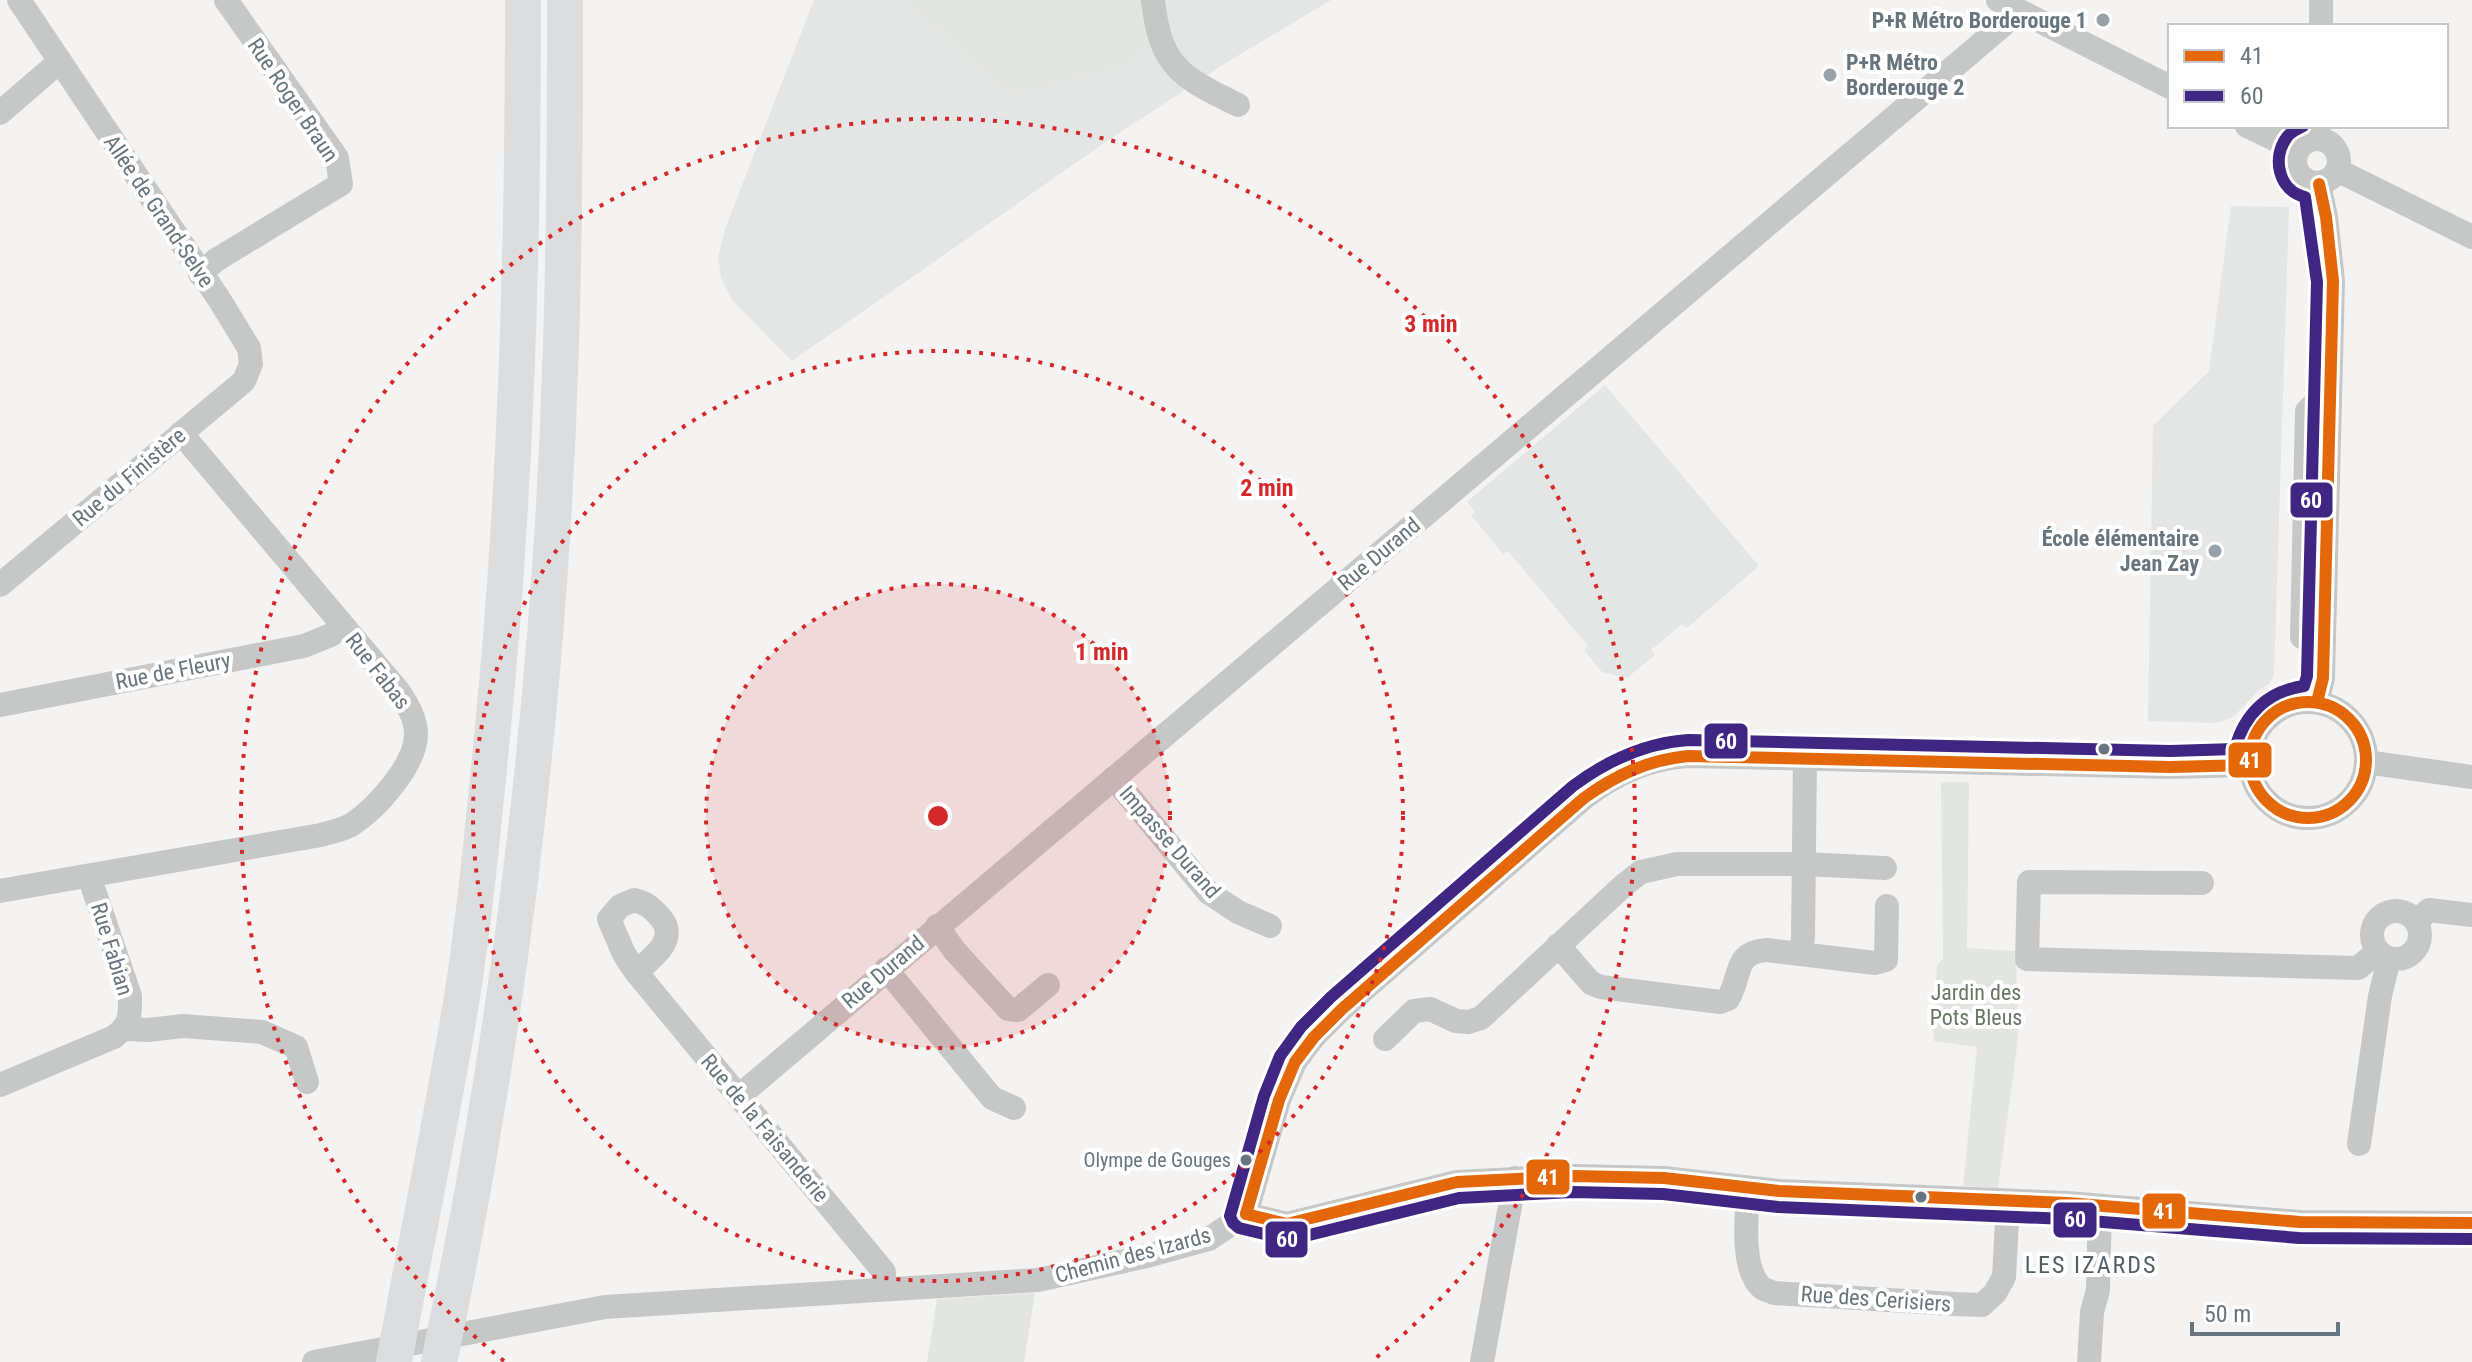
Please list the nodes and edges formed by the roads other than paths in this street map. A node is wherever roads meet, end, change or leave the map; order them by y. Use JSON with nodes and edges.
{"nodes":[{"id":1,"x":19,"y":0,"type":"edge"},
{"id":2,"x":226,"y":0,"type":"edge"},
{"id":3,"x":523,"y":0,"type":"edge"},
{"id":4,"x":565,"y":0,"type":"edge"},
{"id":5,"x":1153,"y":0,"type":"edge"},
{"id":6,"x":2321,"y":0,"type":"edge"},
{"id":7,"x":2007,"y":5,"type":"edge"},
{"id":8,"x":2321,"y":24,"type":"edge"},
{"id":9,"x":60,"y":61,"type":"junction"},
{"id":10,"x":2168,"y":86,"type":"edge"},
{"id":11,"x":1238,"y":105,"type":"dead end"},
{"id":12,"x":0,"y":113,"type":"edge"},
{"id":13,"x":2258,"y":128,"type":"edge"},
{"id":14,"x":2312,"y":138,"type":"edge"},
{"id":15,"x":2328,"y":177,"type":"junction"},
{"id":16,"x":2472,"y":237,"type":"edge"},
{"id":17,"x":200,"y":274,"type":"junction"},
{"id":18,"x":251,"y":364,"type":"joint"},
{"id":19,"x":181,"y":433,"type":"junction"},
{"id":20,"x":0,"y":585,"type":"edge"},
{"id":21,"x":342,"y":626,"type":"junction"},
{"id":22,"x":2317,"y":702,"type":"junction"},
{"id":23,"x":0,"y":705,"type":"edge"},
{"id":24,"x":1805,"y":760,"type":"junction"},
{"id":25,"x":2366,"y":762,"type":"junction"},
{"id":26,"x":2250,"y":765,"type":"junction"},
{"id":27,"x":2472,"y":777,"type":"edge"},
{"id":28,"x":1114,"y":778,"type":"junction"},
{"id":29,"x":1804,"y":864,"type":"junction"},
{"id":30,"x":1885,"y":868,"type":"dead end"},
{"id":31,"x":89,"y":876,"type":"junction"},
{"id":32,"x":2202,"y":883,"type":"dead end"},
{"id":33,"x":0,"y":891,"type":"edge"},
{"id":34,"x":1887,"y":906,"type":"dead end"},
{"id":35,"x":2472,"y":915,"type":"edge"},
{"id":36,"x":2416,"y":922,"type":"junction"},
{"id":37,"x":937,"y":926,"type":"junction"},
{"id":38,"x":1270,"y":926,"type":"dead end"},
{"id":39,"x":1558,"y":945,"type":"junction"},
{"id":40,"x":1801,"y":954,"type":"junction"},
{"id":41,"x":2384,"y":955,"type":"junction"},
{"id":42,"x":886,"y":969,"type":"junction"},
{"id":43,"x":636,"y":972,"type":"dead end"},
{"id":44,"x":1048,"y":985,"type":"dead end"},
{"id":45,"x":125,"y":1029,"type":"junction"},
{"id":46,"x":1385,"y":1039,"type":"dead end"},
{"id":47,"x":307,"y":1082,"type":"dead end"},
{"id":48,"x":0,"y":1085,"type":"edge"},
{"id":49,"x":739,"y":1096,"type":"junction"},
{"id":50,"x":1014,"y":1108,"type":"dead end"},
{"id":51,"x":2359,"y":1144,"type":"dead end"},
{"id":52,"x":1515,"y":1178,"type":"junction"},
{"id":53,"x":1748,"y":1189,"type":"junction"},
{"id":54,"x":2008,"y":1202,"type":"junction"},
{"id":55,"x":2100,"y":1206,"type":"junction"},
{"id":56,"x":1246,"y":1214,"type":"junction"},
{"id":57,"x":2472,"y":1223,"type":"edge"},
{"id":58,"x":884,"y":1289,"type":"junction"},
{"id":59,"x":314,"y":1362,"type":"edge"},
{"id":60,"x":394,"y":1362,"type":"edge"},
{"id":61,"x":439,"y":1362,"type":"edge"},
{"id":62,"x":1482,"y":1362,"type":"edge"},
{"id":63,"x":2089,"y":1362,"type":"edge"}],
"edges":[{"from":1,"to":9,"type":"street","name":"Allée de Grand-Selve"},
{"from":2,"to":17,"type":"street","name":"Rue Roger Braun"},
{"from":3,"to":60,"type":"highway"},
{"from":4,"to":61,"type":"highway"},
{"from":5,"to":11,"type":"street"},
{"from":6,"to":8,"type":"street"},
{"from":7,"to":10,"type":"street"},
{"from":7,"to":28,"type":"street","name":"Rue Durand"},
{"from":9,"to":12,"type":"street"},
{"from":9,"to":17,"type":"street","name":"Allée de Grand-Selve"},
{"from":13,"to":14,"type":"street"},
{"from":14,"to":15,"type":"street"},
{"from":14,"to":15,"type":"street"},
{"from":15,"to":16,"type":"street"},
{"from":15,"to":22,"type":"street"},
{"from":17,"to":18,"type":"street","name":"Allée de Grand-Selve"},
{"from":18,"to":19,"type":"street","name":"Rue du Finistère"},
{"from":19,"to":20,"type":"street","name":"Rue du Finistère"},
{"from":19,"to":21,"type":"street","name":"Rue Fabas"},
{"from":21,"to":23,"type":"street","name":"Rue de Fleury"},
{"from":21,"to":31,"type":"street","name":"Rue Fabas"},
{"from":22,"to":25,"type":"street"},
{"from":22,"to":26,"type":"street"},
{"from":24,"to":26,"type":"street"},
{"from":24,"to":29,"type":"street"},
{"from":24,"to":56,"type":"street"},
{"from":25,"to":26,"type":"street"},
{"from":25,"to":27,"type":"street"},
{"from":28,"to":37,"type":"street","name":"Rue Durand"},
{"from":28,"to":38,"type":"street","name":"Impasse Durand"},
{"from":29,"to":30,"type":"street"},
{"from":29,"to":39,"type":"street"},
{"from":29,"to":40,"type":"street"},
{"from":31,"to":33,"type":"street","name":"Rue Fabas"},
{"from":31,"to":45,"type":"street","name":"Rue Fabian"},
{"from":32,"to":41,"type":"street"},
{"from":34,"to":40,"type":"street"},
{"from":35,"to":36,"type":"street"},
{"from":36,"to":41,"type":"street"},
{"from":36,"to":41,"type":"street"},
{"from":37,"to":42,"type":"street","name":"Rue Durand"},
{"from":37,"to":44,"type":"street"},
{"from":39,"to":40,"type":"street"},
{"from":39,"to":46,"type":"street"},
{"from":41,"to":51,"type":"street"},
{"from":42,"to":49,"type":"street","name":"Rue Durand"},
{"from":42,"to":50,"type":"street"},
{"from":43,"to":49,"type":"street","name":"Rue de la Faisanderie"},
{"from":45,"to":47,"type":"street"},
{"from":45,"to":48,"type":"street","name":"Rue Fabian"},
{"from":49,"to":58,"type":"street","name":"Rue de la Faisanderie"},
{"from":52,"to":53,"type":"street"},
{"from":52,"to":56,"type":"street"},
{"from":52,"to":62,"type":"street"},
{"from":53,"to":54,"type":"street"},
{"from":53,"to":54,"type":"street","name":"Rue des Cerisiers"},
{"from":54,"to":55,"type":"street"},
{"from":55,"to":57,"type":"street"},
{"from":55,"to":63,"type":"street"},
{"from":56,"to":58,"type":"street","name":"Chemin des Izards"},
{"from":58,"to":59,"type":"street","name":"Chemin des Izards"}]}
